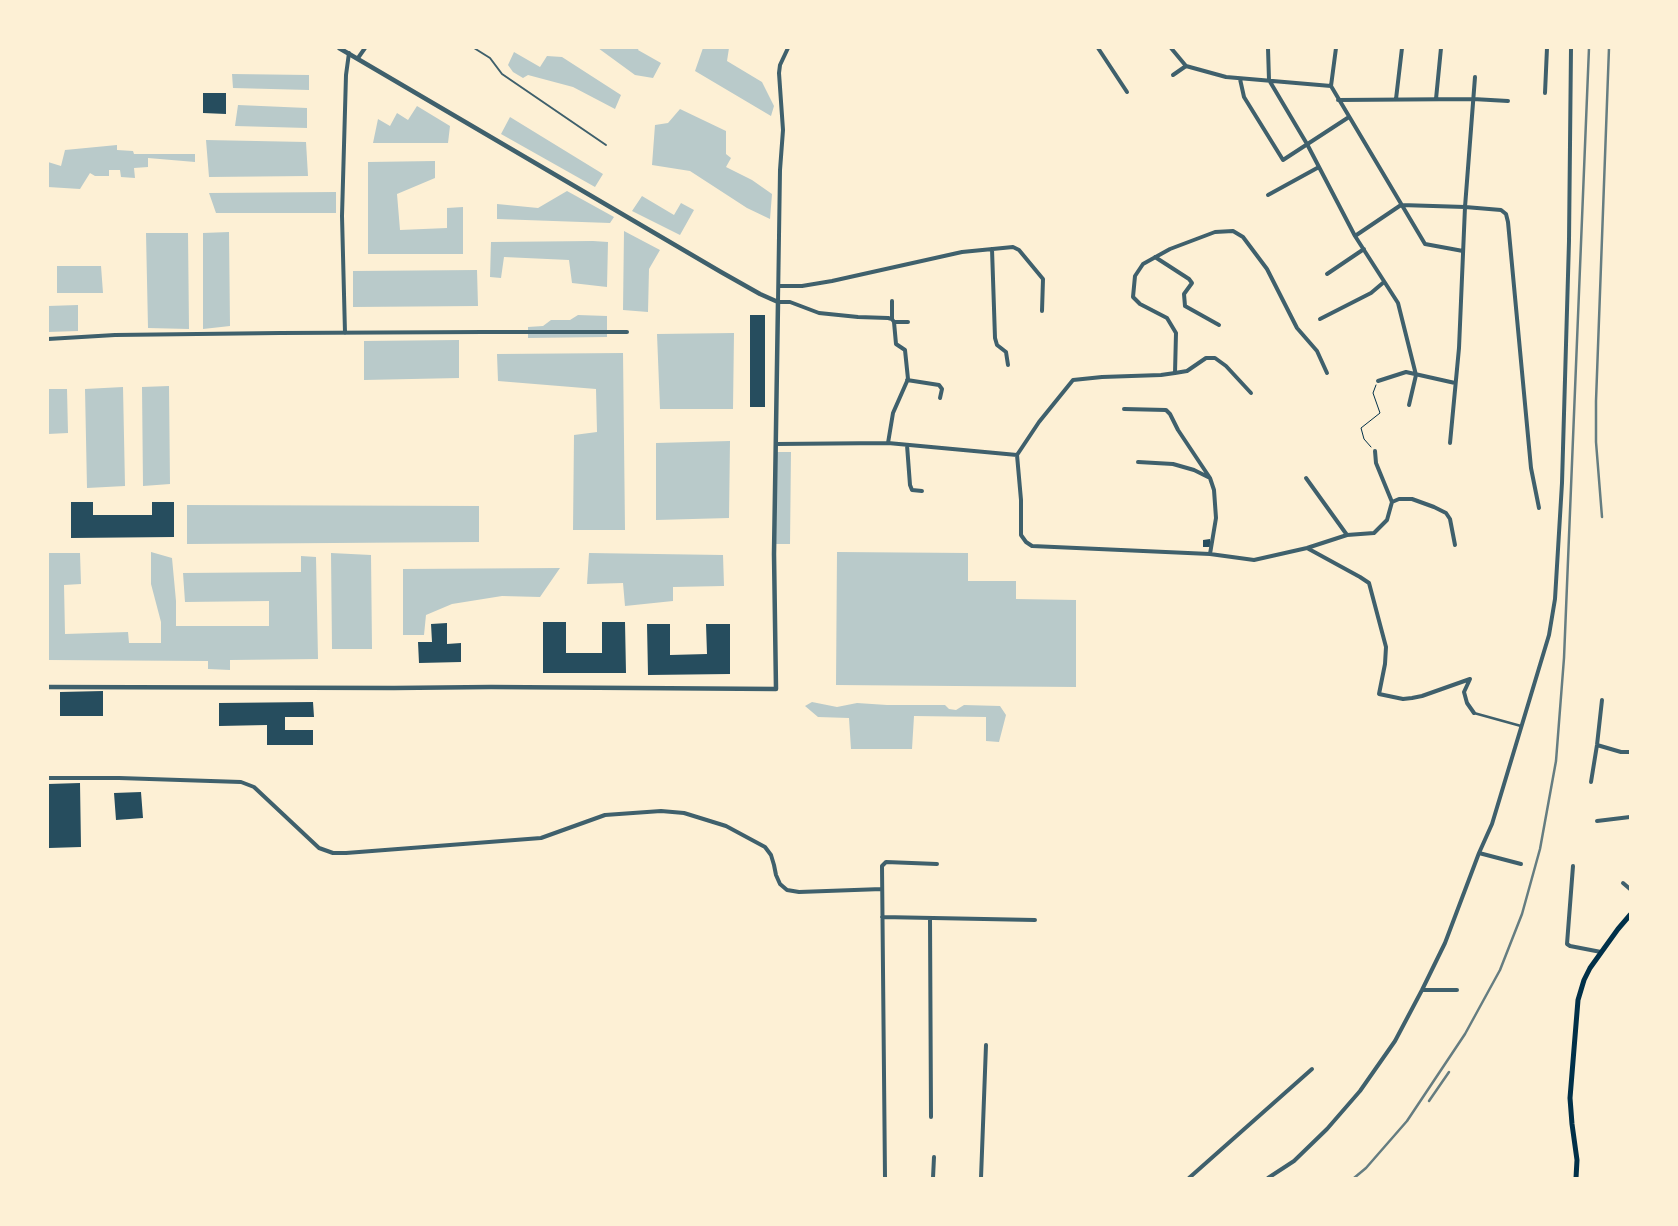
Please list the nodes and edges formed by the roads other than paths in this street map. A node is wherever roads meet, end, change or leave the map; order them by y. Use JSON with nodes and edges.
{"nodes":[{"id":1,"x":339,"y":48,"type":"edge"},
{"id":2,"x":365,"y":48,"type":"edge"},
{"id":3,"x":474,"y":48,"type":"edge"},
{"id":4,"x":788,"y":48,"type":"edge"},
{"id":5,"x":1098,"y":48,"type":"edge"},
{"id":6,"x":1171,"y":48,"type":"edge"},
{"id":7,"x":1268,"y":48,"type":"edge"},
{"id":8,"x":1336,"y":48,"type":"edge"},
{"id":9,"x":1402,"y":48,"type":"edge"},
{"id":10,"x":1441,"y":48,"type":"edge"},
{"id":11,"x":1547,"y":48,"type":"edge"},
{"id":12,"x":1570,"y":48,"type":"edge"},
{"id":13,"x":349,"y":53,"type":"junction"},
{"id":14,"x":358,"y":58,"type":"junction"},
{"id":15,"x":1186,"y":66,"type":"junction"},
{"id":16,"x":1173,"y":75,"type":"dead end"},
{"id":17,"x":1475,"y":77,"type":"dead end"},
{"id":18,"x":1240,"y":79,"type":"junction"},
{"id":19,"x":1269,"y":80,"type":"junction"},
{"id":20,"x":1331,"y":86,"type":"junction"},
{"id":21,"x":1127,"y":92,"type":"dead end"},
{"id":22,"x":1545,"y":93,"type":"dead end"},
{"id":23,"x":1436,"y":99,"type":"junction"},
{"id":24,"x":1473,"y":99,"type":"junction"},
{"id":25,"x":1338,"y":100,"type":"junction"},
{"id":26,"x":1396,"y":100,"type":"junction"},
{"id":27,"x":1508,"y":101,"type":"dead end"},
{"id":28,"x":1348,"y":117,"type":"junction"},
{"id":29,"x":1307,"y":144,"type":"junction"},
{"id":30,"x":606,"y":145,"type":"dead end"},
{"id":31,"x":1319,"y":167,"type":"junction"},
{"id":32,"x":1268,"y":195,"type":"dead end"},
{"id":33,"x":1401,"y":204,"type":"junction"},
{"id":34,"x":1465,"y":207,"type":"junction"},
{"id":35,"x":1355,"y":236,"type":"junction"},
{"id":36,"x":992,"y":249,"type":"junction"},
{"id":37,"x":1364,"y":249,"type":"junction"},
{"id":38,"x":1463,"y":251,"type":"junction"},
{"id":39,"x":1155,"y":257,"type":"junction"},
{"id":40,"x":1326,"y":274,"type":"dead end"},
{"id":41,"x":1384,"y":282,"type":"junction"},
{"id":42,"x":779,"y":286,"type":"junction"},
{"id":43,"x":892,"y":301,"type":"dead end"},
{"id":44,"x":778,"y":302,"type":"junction"},
{"id":45,"x":1042,"y":311,"type":"dead end"},
{"id":46,"x":1320,"y":319,"type":"dead end"},
{"id":47,"x":893,"y":321,"type":"junction"},
{"id":48,"x":908,"y":322,"type":"dead end"},
{"id":49,"x":1219,"y":325,"type":"dead end"},
{"id":50,"x":626,"y":332,"type":"dead end"},
{"id":51,"x":345,"y":333,"type":"junction"},
{"id":52,"x":48,"y":339,"type":"edge"},
{"id":53,"x":1008,"y":364,"type":"dead end"},
{"id":54,"x":1175,"y":373,"type":"junction"},
{"id":55,"x":1327,"y":373,"type":"dead end"},
{"id":56,"x":1416,"y":375,"type":"junction"},
{"id":57,"x":907,"y":380,"type":"junction"},
{"id":58,"x":1378,"y":381,"type":"road end"},
{"id":59,"x":1455,"y":383,"type":"junction"},
{"id":60,"x":1251,"y":394,"type":"dead end"},
{"id":61,"x":940,"y":398,"type":"dead end"},
{"id":62,"x":1409,"y":405,"type":"dead end"},
{"id":63,"x":1124,"y":409,"type":"dead end"},
{"id":64,"x":888,"y":443,"type":"junction"},
{"id":65,"x":1450,"y":443,"type":"dead end"},
{"id":66,"x":776,"y":444,"type":"junction"},
{"id":67,"x":907,"y":445,"type":"junction"},
{"id":68,"x":1375,"y":451,"type":"road end"},
{"id":69,"x":1017,"y":455,"type":"junction"},
{"id":70,"x":1138,"y":462,"type":"dead end"},
{"id":71,"x":1210,"y":478,"type":"junction"},
{"id":72,"x":1306,"y":478,"type":"dead end"},
{"id":73,"x":922,"y":491,"type":"dead end"},
{"id":74,"x":1392,"y":502,"type":"junction"},
{"id":75,"x":1539,"y":508,"type":"dead end"},
{"id":76,"x":1347,"y":535,"type":"junction"},
{"id":77,"x":1455,"y":545,"type":"dead end"},
{"id":78,"x":1307,"y":548,"type":"junction"},
{"id":79,"x":1210,"y":554,"type":"junction"},
{"id":80,"x":48,"y":687,"type":"edge"},
{"id":81,"x":1602,"y":700,"type":"dead end"},
{"id":82,"x":1474,"y":713,"type":"joint"},
{"id":83,"x":1522,"y":727,"type":"junction"},
{"id":84,"x":1597,"y":745,"type":"junction"},
{"id":85,"x":1630,"y":752,"type":"edge"},
{"id":86,"x":48,"y":778,"type":"edge"},
{"id":87,"x":1591,"y":782,"type":"dead end"},
{"id":88,"x":1630,"y":817,"type":"edge"},
{"id":89,"x":1597,"y":821,"type":"dead end"},
{"id":90,"x":1479,"y":853,"type":"junction"},
{"id":91,"x":937,"y":864,"type":"dead end"},
{"id":92,"x":1521,"y":864,"type":"dead end"},
{"id":93,"x":1573,"y":866,"type":"dead end"},
{"id":94,"x":1623,"y":883,"type":"dead end"},
{"id":95,"x":882,"y":889,"type":"junction"},
{"id":96,"x":1630,"y":889,"type":"edge"},
{"id":97,"x":1630,"y":915,"type":"edge"},
{"id":98,"x":882,"y":917,"type":"junction"},
{"id":99,"x":930,"y":918,"type":"junction"},
{"id":100,"x":1035,"y":920,"type":"dead end"},
{"id":101,"x":1602,"y":952,"type":"junction"},
{"id":102,"x":1422,"y":990,"type":"junction"},
{"id":103,"x":1457,"y":990,"type":"dead end"},
{"id":104,"x":986,"y":1045,"type":"dead end"},
{"id":105,"x":1312,"y":1069,"type":"dead end"},
{"id":106,"x":931,"y":1117,"type":"dead end"},
{"id":107,"x":934,"y":1157,"type":"dead end"},
{"id":108,"x":885,"y":1178,"type":"edge"},
{"id":109,"x":933,"y":1178,"type":"edge"},
{"id":110,"x":981,"y":1178,"type":"edge"},
{"id":111,"x":1189,"y":1178,"type":"edge"},
{"id":112,"x":1268,"y":1178,"type":"edge"},
{"id":113,"x":1576,"y":1178,"type":"edge"}],
"edges":[{"from":1,"to":13,"type":"street"},
{"from":2,"to":14,"type":"street"},
{"from":3,"to":30,"type":"lane"},
{"from":4,"to":42,"type":"street"},
{"from":5,"to":21,"type":"street"},
{"from":6,"to":15,"type":"street"},
{"from":7,"to":19,"type":"street"},
{"from":8,"to":20,"type":"street"},
{"from":9,"to":26,"type":"street"},
{"from":10,"to":23,"type":"street"},
{"from":11,"to":22,"type":"street"},
{"from":12,"to":83,"type":"street"},
{"from":13,"to":14,"type":"street"},
{"from":13,"to":51,"type":"street"},
{"from":14,"to":44,"type":"street"},
{"from":15,"to":16,"type":"street"},
{"from":15,"to":18,"type":"street"},
{"from":17,"to":24,"type":"street"},
{"from":18,"to":19,"type":"street"},
{"from":18,"to":29,"type":"street"},
{"from":19,"to":20,"type":"street"},
{"from":19,"to":29,"type":"street"},
{"from":20,"to":25,"type":"street"},
{"from":23,"to":24,"type":"street"},
{"from":23,"to":26,"type":"street"},
{"from":24,"to":27,"type":"street"},
{"from":24,"to":34,"type":"street"},
{"from":25,"to":26,"type":"street"},
{"from":25,"to":28,"type":"street"},
{"from":28,"to":29,"type":"street"},
{"from":28,"to":33,"type":"street"},
{"from":29,"to":31,"type":"street"},
{"from":31,"to":32,"type":"street"},
{"from":31,"to":35,"type":"street"},
{"from":33,"to":34,"type":"street"},
{"from":33,"to":35,"type":"street"},
{"from":33,"to":38,"type":"street"},
{"from":34,"to":38,"type":"street"},
{"from":34,"to":75,"type":"street"},
{"from":35,"to":37,"type":"street"},
{"from":36,"to":42,"type":"street"},
{"from":36,"to":45,"type":"street"},
{"from":36,"to":53,"type":"street"},
{"from":37,"to":40,"type":"street"},
{"from":37,"to":41,"type":"street"},
{"from":38,"to":59,"type":"street"},
{"from":39,"to":49,"type":"street"},
{"from":39,"to":54,"type":"street"},
{"from":39,"to":55,"type":"street"},
{"from":41,"to":46,"type":"street"},
{"from":41,"to":56,"type":"street"},
{"from":42,"to":44,"type":"street"},
{"from":43,"to":47,"type":"street"},
{"from":44,"to":47,"type":"street"},
{"from":44,"to":66,"type":"street"},
{"from":47,"to":48,"type":"street"},
{"from":47,"to":57,"type":"street"},
{"from":50,"to":51,"type":"street"},
{"from":51,"to":52,"type":"street"},
{"from":54,"to":60,"type":"street"},
{"from":54,"to":69,"type":"street"},
{"from":56,"to":58,"type":"street"},
{"from":56,"to":59,"type":"street"},
{"from":56,"to":62,"type":"street"},
{"from":57,"to":61,"type":"street"},
{"from":57,"to":64,"type":"street"},
{"from":59,"to":65,"type":"street"},
{"from":63,"to":71,"type":"street"},
{"from":64,"to":66,"type":"street"},
{"from":64,"to":67,"type":"street"},
{"from":66,"to":80,"type":"street"},
{"from":67,"to":69,"type":"street"},
{"from":67,"to":73,"type":"street"},
{"from":68,"to":74,"type":"street"},
{"from":69,"to":79,"type":"street"},
{"from":70,"to":71,"type":"street"},
{"from":71,"to":79,"type":"street"},
{"from":72,"to":76,"type":"street"},
{"from":74,"to":76,"type":"street"},
{"from":74,"to":77,"type":"street"},
{"from":76,"to":78,"type":"street"},
{"from":78,"to":79,"type":"street"},
{"from":78,"to":82,"type":"street"},
{"from":81,"to":84,"type":"street"},
{"from":82,"to":83,"type":"street"},
{"from":83,"to":90,"type":"street"},
{"from":84,"to":85,"type":"street"},
{"from":84,"to":87,"type":"street"},
{"from":86,"to":95,"type":"street"},
{"from":88,"to":89,"type":"street"},
{"from":90,"to":92,"type":"street"},
{"from":90,"to":102,"type":"street"},
{"from":91,"to":95,"type":"street"},
{"from":93,"to":101,"type":"street"},
{"from":94,"to":96,"type":"street"},
{"from":95,"to":98,"type":"street"},
{"from":97,"to":101,"type":"main road"},
{"from":98,"to":99,"type":"street"},
{"from":98,"to":108,"type":"street"},
{"from":99,"to":100,"type":"street"},
{"from":99,"to":106,"type":"street"},
{"from":101,"to":113,"type":"main road"},
{"from":102,"to":103,"type":"street"},
{"from":102,"to":112,"type":"street"},
{"from":104,"to":110,"type":"street"},
{"from":105,"to":111,"type":"street"},
{"from":107,"to":109,"type":"street"}]}
